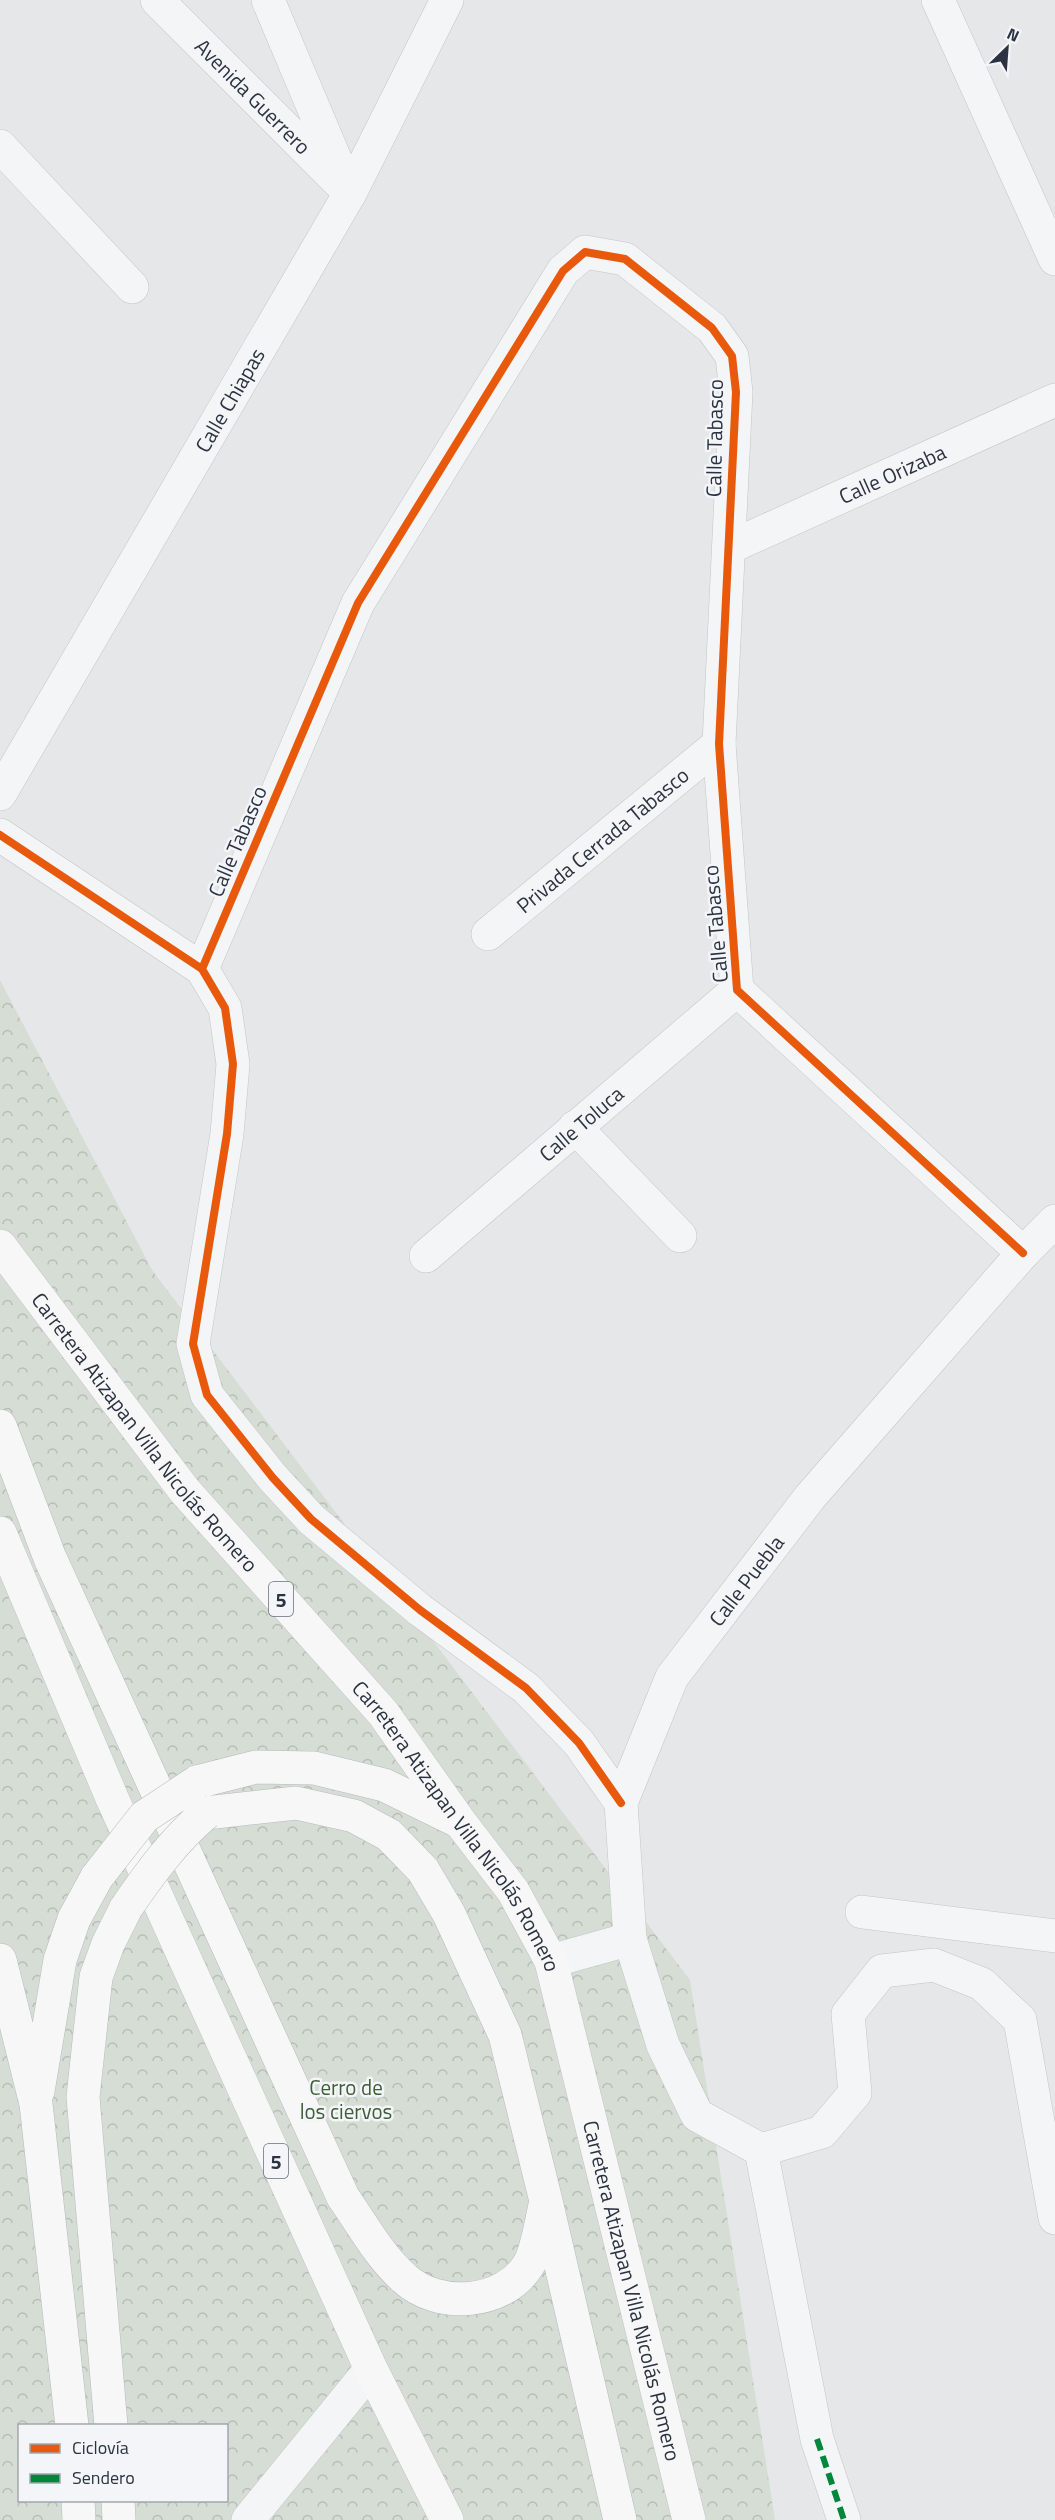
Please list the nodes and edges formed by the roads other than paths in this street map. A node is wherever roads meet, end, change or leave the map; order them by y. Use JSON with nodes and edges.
{"nodes":[{"id":1,"x":157,"y":0,"type":"edge"},
{"id":2,"x":268,"y":0,"type":"edge"},
{"id":3,"x":447,"y":0,"type":"edge"},
{"id":4,"x":938,"y":0,"type":"edge"},
{"id":5,"x":0,"y":146,"type":"edge"},
{"id":6,"x":350,"y":193,"type":"junction"},
{"id":7,"x":1055,"y":259,"type":"edge"},
{"id":8,"x":132,"y":287,"type":"dead end"},
{"id":9,"x":1055,"y":400,"type":"edge"},
{"id":10,"x":730,"y":547,"type":"junction"},
{"id":11,"x":719,"y":744,"type":"junction"},
{"id":12,"x":0,"y":794,"type":"edge"},
{"id":13,"x":0,"y":835,"type":"edge"},
{"id":14,"x":488,"y":934,"type":"dead end"},
{"id":15,"x":202,"y":969,"type":"junction"},
{"id":16,"x":736,"y":990,"type":"junction"},
{"id":17,"x":575,"y":1127,"type":"junction"},
{"id":18,"x":1055,"y":1221,"type":"edge"},
{"id":19,"x":680,"y":1236,"type":"dead end"},
{"id":20,"x":0,"y":1245,"type":"edge"},
{"id":21,"x":1023,"y":1253,"type":"junction"},
{"id":22,"x":426,"y":1256,"type":"dead end"},
{"id":23,"x":0,"y":1425,"type":"edge"},
{"id":24,"x":0,"y":1533,"type":"edge"},
{"id":25,"x":621,"y":1803,"type":"junction"},
{"id":26,"x":460,"y":1821,"type":"junction"},
{"id":27,"x":862,"y":1912,"type":"dead end"},
{"id":28,"x":1055,"y":1936,"type":"edge"},
{"id":29,"x":630,"y":1939,"type":"junction"},
{"id":30,"x":0,"y":1960,"type":"edge"},
{"id":31,"x":551,"y":1960,"type":"junction"},
{"id":32,"x":36,"y":2104,"type":"junction"},
{"id":33,"x":761,"y":2150,"type":"junction"},
{"id":34,"x":546,"y":2201,"type":"junction"},
{"id":35,"x":1055,"y":2218,"type":"edge"},
{"id":36,"x":371,"y":2369,"type":"junction"},
{"id":37,"x":72,"y":2424,"type":"edge"},
{"id":38,"x":111,"y":2424,"type":"edge"},
{"id":39,"x":78,"y":2502,"type":"edge"},
{"id":40,"x":118,"y":2502,"type":"edge"},
{"id":41,"x":79,"y":2520,"type":"edge"},
{"id":42,"x":119,"y":2520,"type":"edge"},
{"id":43,"x":248,"y":2520,"type":"edge"},
{"id":44,"x":447,"y":2520,"type":"edge"},
{"id":45,"x":620,"y":2520,"type":"edge"},
{"id":46,"x":689,"y":2520,"type":"edge"},
{"id":47,"x":844,"y":2520,"type":"edge"}],
"edges":[{"from":1,"to":6,"type":"street","name":"Avenida Guerrero"},
{"from":2,"to":6,"type":"street"},
{"from":3,"to":6,"type":"street","name":"Calle Chiapas"},
{"from":4,"to":7,"type":"street"},
{"from":5,"to":8,"type":"street"},
{"from":6,"to":12,"type":"street","name":"Calle Chiapas"},
{"from":9,"to":10,"type":"street","name":"Calle Orizaba"},
{"from":10,"to":11,"type":"street","name":"Calle Tabasco"},
{"from":10,"to":15,"type":"street","name":"Calle Tabasco"},
{"from":11,"to":14,"type":"street","name":"Privada Cerrada Tabasco"},
{"from":11,"to":16,"type":"street","name":"Calle Tabasco"},
{"from":13,"to":15,"type":"street"},
{"from":15,"to":25,"type":"street"},
{"from":16,"to":17,"type":"street","name":"Calle Toluca"},
{"from":16,"to":21,"type":"street","name":"Calle Tabasco"},
{"from":17,"to":19,"type":"street"},
{"from":17,"to":22,"type":"street","name":"Calle Toluca"},
{"from":18,"to":21,"type":"street","name":"Calle Puebla"},
{"from":20,"to":26,"type":"main road","name":"Carretera Atizapan Villa Nicolás Romero","number":"5"},
{"from":21,"to":25,"type":"street","name":"Calle Puebla"},
{"from":23,"to":34,"type":"main road"},
{"from":24,"to":36,"type":"main road","number":"5"},
{"from":25,"to":29,"type":"street","name":"Calle Puebla"},
{"from":26,"to":31,"type":"main road","name":"Carretera Atizapan Villa Nicolás Romero","number":"5"},
{"from":26,"to":32,"type":"main road","bridge":true},
{"from":27,"to":28,"type":"street"},
{"from":29,"to":31,"type":"street"},
{"from":29,"to":33,"type":"street","name":"Calle Puebla"},
{"from":30,"to":32,"type":"main road"},
{"from":31,"to":46,"type":"main road","name":"Carretera Atizapan Villa Nicolás Romero","number":"5"},
{"from":32,"to":37,"type":"main road"},
{"from":33,"to":35,"type":"street"},
{"from":33,"to":47,"type":"street"},
{"from":34,"to":38,"type":"main road","bridge":true},
{"from":34,"to":45,"type":"main road"},
{"from":36,"to":43,"type":"street"},
{"from":36,"to":44,"type":"main road","number":"5"},
{"from":39,"to":41,"type":"main road"},
{"from":40,"to":42,"type":"main road"}]}
